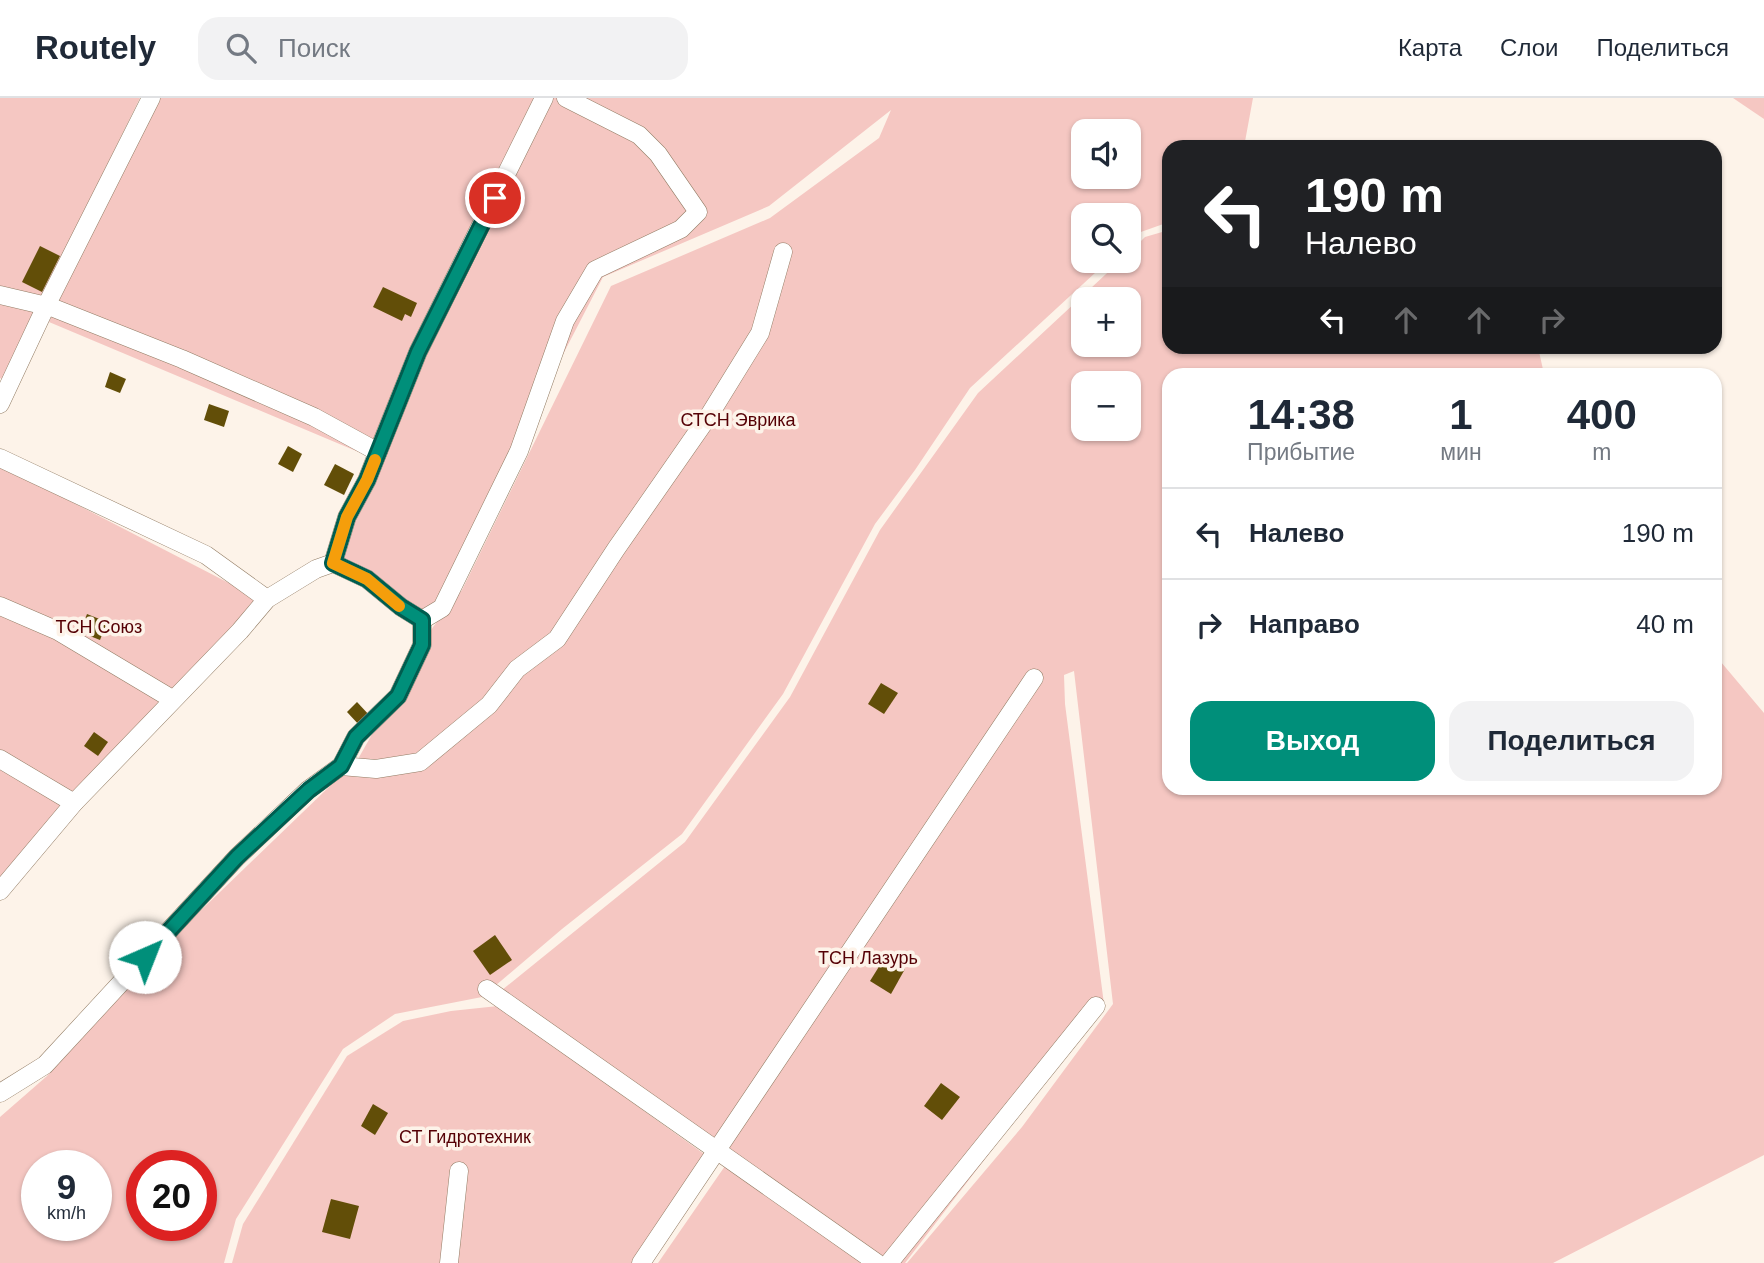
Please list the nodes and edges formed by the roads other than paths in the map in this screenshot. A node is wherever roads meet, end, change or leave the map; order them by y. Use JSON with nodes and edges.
{"nodes":[{"id":1,"x":151,"y":98,"type":"edge"},
{"id":2,"x":544,"y":98,"type":"edge"},
{"id":3,"x":566,"y":98,"type":"edge"},
{"id":4,"x":783,"y":252,"type":"dead end"},
{"id":5,"x":0,"y":295,"type":"edge"},
{"id":6,"x":46,"y":306,"type":"junction"},
{"id":7,"x":0,"y":404,"type":"edge"},
{"id":8,"x":378,"y":452,"type":"junction"},
{"id":9,"x":0,"y":458,"type":"edge"},
{"id":10,"x":333,"y":563,"type":"junction"},
{"id":11,"x":267,"y":599,"type":"junction"},
{"id":12,"x":0,"y":606,"type":"edge"},
{"id":13,"x":422,"y":620,"type":"junction"},
{"id":14,"x":1034,"y":678,"type":"dead end"},
{"id":15,"x":172,"y":699,"type":"junction"},
{"id":16,"x":0,"y":759,"type":"edge"},
{"id":17,"x":341,"y":766,"type":"junction"},
{"id":18,"x":74,"y":803,"type":"junction"},
{"id":19,"x":0,"y":891,"type":"edge"},
{"id":20,"x":487,"y":989,"type":"dead end"},
{"id":21,"x":1096,"y":1006,"type":"dead end"},
{"id":22,"x":0,"y":1093,"type":"edge"},
{"id":23,"x":716,"y":1150,"type":"junction"},
{"id":24,"x":459,"y":1171,"type":"dead end"},
{"id":25,"x":449,"y":1263,"type":"edge"},
{"id":26,"x":641,"y":1263,"type":"edge"},
{"id":27,"x":877,"y":1263,"type":"edge"},
{"id":28,"x":889,"y":1263,"type":"edge"}],
"edges":[{"from":1,"to":6,"type":"street"},
{"from":2,"to":8,"type":"street"},
{"from":3,"to":13,"type":"street"},
{"from":4,"to":17,"type":"street"},
{"from":5,"to":6,"type":"street"},
{"from":6,"to":7,"type":"street"},
{"from":6,"to":8,"type":"street"},
{"from":8,"to":10,"type":"street"},
{"from":9,"to":11,"type":"street"},
{"from":10,"to":11,"type":"street"},
{"from":10,"to":13,"type":"street"},
{"from":11,"to":15,"type":"street"},
{"from":12,"to":15,"type":"street"},
{"from":13,"to":17,"type":"street"},
{"from":14,"to":23,"type":"street"},
{"from":15,"to":18,"type":"street"},
{"from":16,"to":18,"type":"street"},
{"from":17,"to":22,"type":"street"},
{"from":18,"to":19,"type":"street"},
{"from":20,"to":23,"type":"street"},
{"from":21,"to":28,"type":"street"},
{"from":23,"to":26,"type":"street"},
{"from":23,"to":27,"type":"street"},
{"from":24,"to":25,"type":"street"}]}
